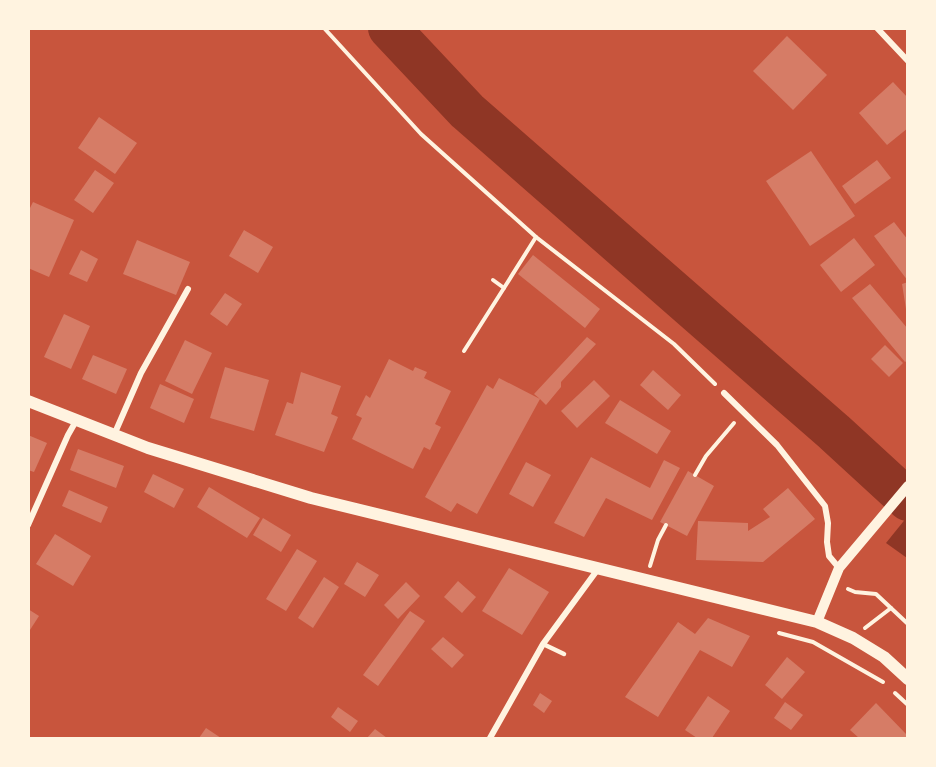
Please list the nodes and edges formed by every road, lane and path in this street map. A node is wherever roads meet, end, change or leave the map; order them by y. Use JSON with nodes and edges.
{"nodes":[{"id":1,"x":324,"y":28,"type":"edge"},
{"id":2,"x":877,"y":28,"type":"edge"},
{"id":3,"x":908,"y":61,"type":"edge"},
{"id":4,"x":536,"y":237,"type":"junction"},
{"id":5,"x":493,"y":280,"type":"dead end"},
{"id":6,"x":504,"y":288,"type":"junction"},
{"id":7,"x":188,"y":289,"type":"dead end"},
{"id":8,"x":464,"y":351,"type":"dead end"},
{"id":9,"x":724,"y":393,"type":"joint"},
{"id":10,"x":28,"y":400,"type":"edge"},
{"id":11,"x":744,"y":412,"type":"junction"},
{"id":12,"x":76,"y":421,"type":"junction"},
{"id":13,"x":114,"y":435,"type":"junction"},
{"id":14,"x":695,"y":475,"type":"dead end"},
{"id":15,"x":908,"y":486,"type":"edge"},
{"id":16,"x":28,"y":525,"type":"edge"},
{"id":17,"x":666,"y":525,"type":"dead end"},
{"id":18,"x":598,"y":568,"type":"junction"},
{"id":19,"x":839,"y":568,"type":"junction"},
{"id":20,"x":646,"y":580,"type":"junction"},
{"id":21,"x":833,"y":583,"type":"junction"},
{"id":22,"x":891,"y":608,"type":"junction"},
{"id":23,"x":817,"y":622,"type":"junction"},
{"id":24,"x":908,"y":624,"type":"edge"},
{"id":25,"x":768,"y":630,"type":"dead end"},
{"id":26,"x":854,"y":638,"type":"junction"},
{"id":27,"x":543,"y":644,"type":"junction"},
{"id":28,"x":564,"y":654,"type":"dead end"},
{"id":29,"x":908,"y":679,"type":"edge"},
{"id":30,"x":885,"y":683,"type":"dead end"},
{"id":31,"x":892,"y":690,"type":"dead end"},
{"id":32,"x":908,"y":705,"type":"edge"},
{"id":33,"x":490,"y":738,"type":"edge"}],
"edges":[{"from":1,"to":4,"type":"path"},
{"from":2,"to":3,"type":"street"},
{"from":4,"to":6,"type":"path"},
{"from":4,"to":9,"type":"path"},
{"from":5,"to":6,"type":"path"},
{"from":6,"to":8,"type":"path"},
{"from":7,"to":13,"type":"street"},
{"from":9,"to":11,"type":"street"},
{"from":10,"to":12,"type":"main road"},
{"from":11,"to":14,"type":"path"},
{"from":11,"to":19,"type":"street"},
{"from":12,"to":13,"type":"main road"},
{"from":12,"to":16,"type":"street"},
{"from":13,"to":18,"type":"main road"},
{"from":15,"to":19,"type":"street"},
{"from":17,"to":20,"type":"path"},
{"from":18,"to":20,"type":"main road"},
{"from":18,"to":27,"type":"street"},
{"from":19,"to":21,"type":"street"},
{"from":20,"to":23,"type":"main road"},
{"from":21,"to":22,"type":"path"},
{"from":21,"to":23,"type":"street"},
{"from":22,"to":24,"type":"path"},
{"from":22,"to":26,"type":"path"},
{"from":23,"to":26,"type":"main road"},
{"from":25,"to":30,"type":"path"},
{"from":26,"to":29,"type":"main road"},
{"from":27,"to":28,"type":"lane"},
{"from":27,"to":33,"type":"street"},
{"from":31,"to":32,"type":"path"}]}
